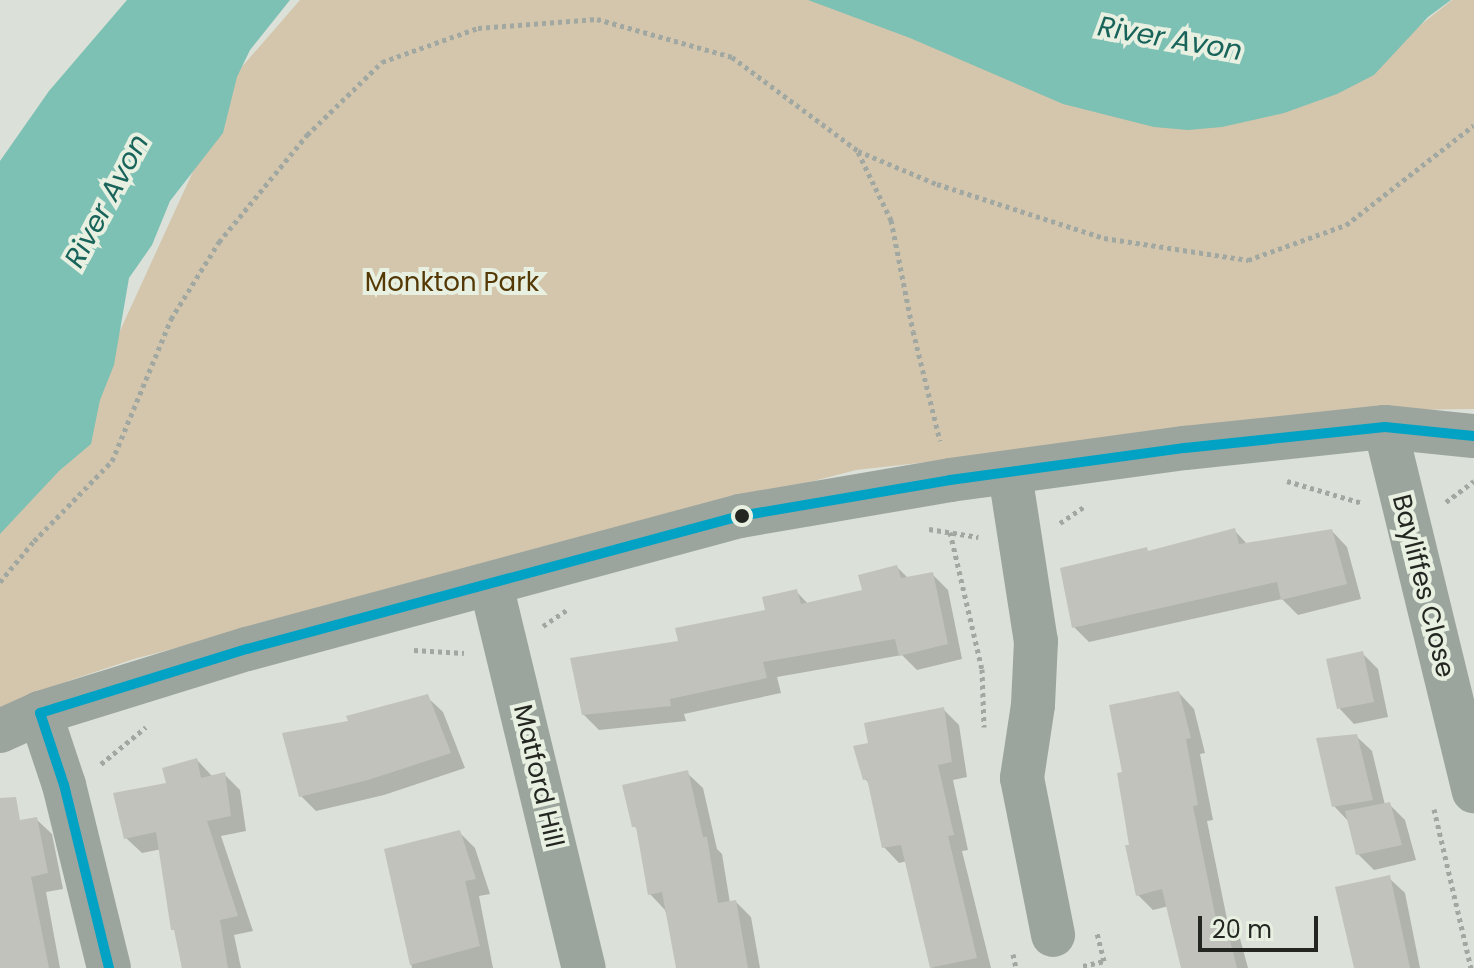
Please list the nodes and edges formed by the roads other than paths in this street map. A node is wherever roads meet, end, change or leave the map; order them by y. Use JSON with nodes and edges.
{"nodes":[{"id":1,"x":1385,"y":427,"type":"junction"},
{"id":2,"x":1474,"y":436,"type":"edge"},
{"id":3,"x":1010,"y":474,"type":"junction"},
{"id":4,"x":491,"y":585,"type":"junction"},
{"id":5,"x":40,"y":713,"type":"junction"},
{"id":6,"x":0,"y":731,"type":"edge"},
{"id":7,"x":1474,"y":791,"type":"edge"},
{"id":8,"x":1053,"y":935,"type":"dead end"},
{"id":9,"x":109,"y":968,"type":"edge"},
{"id":10,"x":584,"y":968,"type":"edge"}],
"edges":[{"from":1,"to":2,"type":"street"},
{"from":1,"to":3,"type":"street"},
{"from":1,"to":7,"type":"street","name":"Bayliffes Close"},
{"from":3,"to":4,"type":"street"},
{"from":3,"to":8,"type":"street"},
{"from":4,"to":5,"type":"street"},
{"from":4,"to":10,"type":"street","name":"Matford Hill"},
{"from":5,"to":6,"type":"street"},
{"from":5,"to":9,"type":"street"}]}
